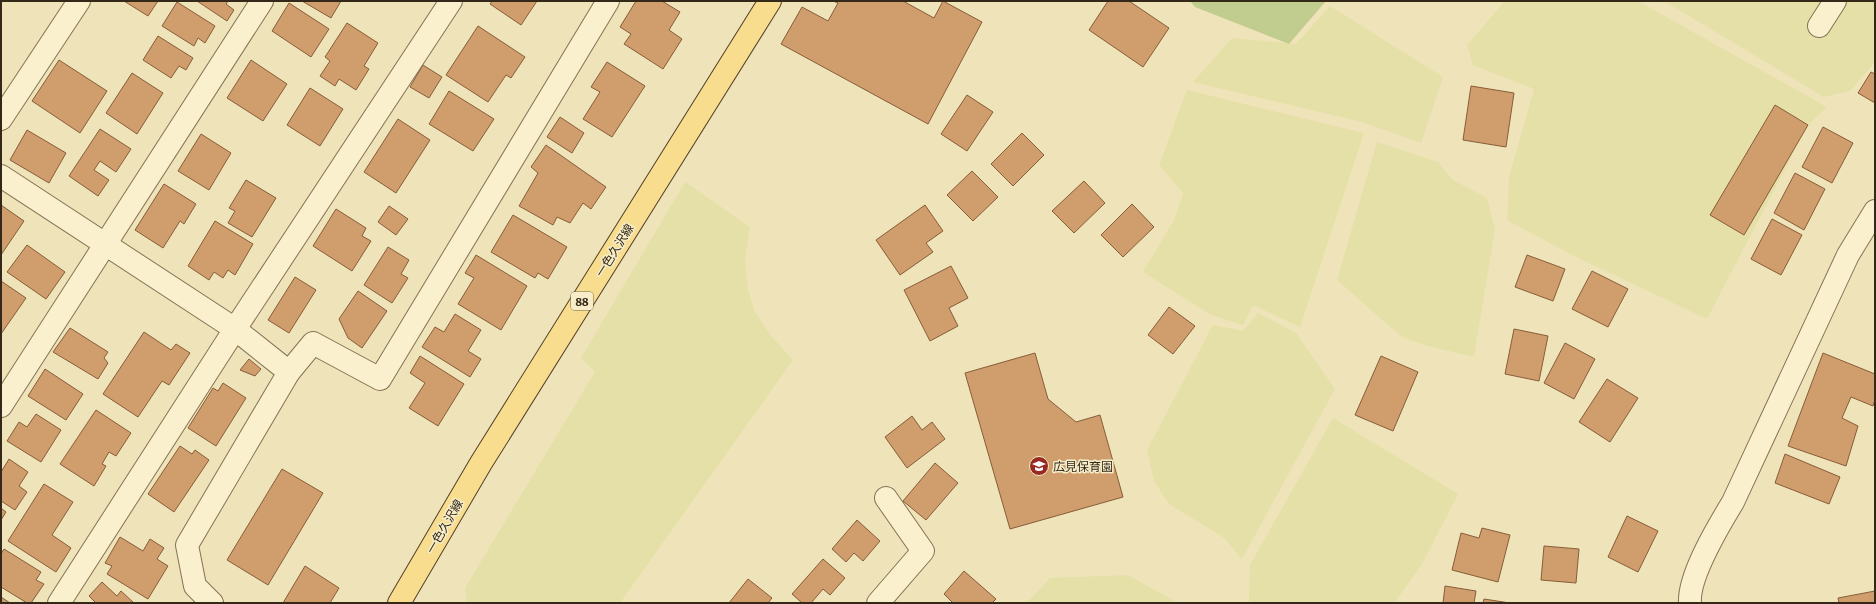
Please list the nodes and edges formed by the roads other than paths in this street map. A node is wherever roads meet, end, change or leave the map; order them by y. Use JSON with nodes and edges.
{"nodes":[{"id":1,"x":79,"y":1,"type":"edge"},
{"id":2,"x":262,"y":1,"type":"edge"},
{"id":3,"x":451,"y":1,"type":"edge"},
{"id":4,"x":608,"y":1,"type":"edge"},
{"id":5,"x":770,"y":1,"type":"edge"},
{"id":6,"x":1835,"y":1,"type":"edge"},
{"id":7,"x":1819,"y":26,"type":"dead end"},
{"id":8,"x":1,"y":119,"type":"edge"},
{"id":9,"x":1,"y":176,"type":"edge"},
{"id":10,"x":1875,"y":211,"type":"edge"},
{"id":11,"x":106,"y":243,"type":"junction"},
{"id":12,"x":235,"y":329,"type":"junction"},
{"id":13,"x":289,"y":372,"type":"junction"},
{"id":14,"x":1,"y":406,"type":"edge"},
{"id":15,"x":886,"y":498,"type":"dead end"},
{"id":16,"x":65,"y":600,"type":"edge"},
{"id":17,"x":212,"y":603,"type":"edge"},
{"id":18,"x":399,"y":603,"type":"edge"},
{"id":19,"x":878,"y":603,"type":"edge"},
{"id":20,"x":1690,"y":603,"type":"edge"}],
"edges":[{"from":1,"to":8,"type":"street"},
{"from":2,"to":11,"type":"street"},
{"from":3,"to":12,"type":"street"},
{"from":4,"to":13,"type":"street"},
{"from":5,"to":18,"type":"main road","name":"一色久沢線","number":"88"},
{"from":6,"to":7,"type":"street"},
{"from":9,"to":11,"type":"street"},
{"from":10,"to":20,"type":"street"},
{"from":11,"to":12,"type":"street"},
{"from":11,"to":14,"type":"street"},
{"from":12,"to":13,"type":"street"},
{"from":12,"to":16,"type":"street"},
{"from":13,"to":17,"type":"street"},
{"from":15,"to":19,"type":"street"}]}
